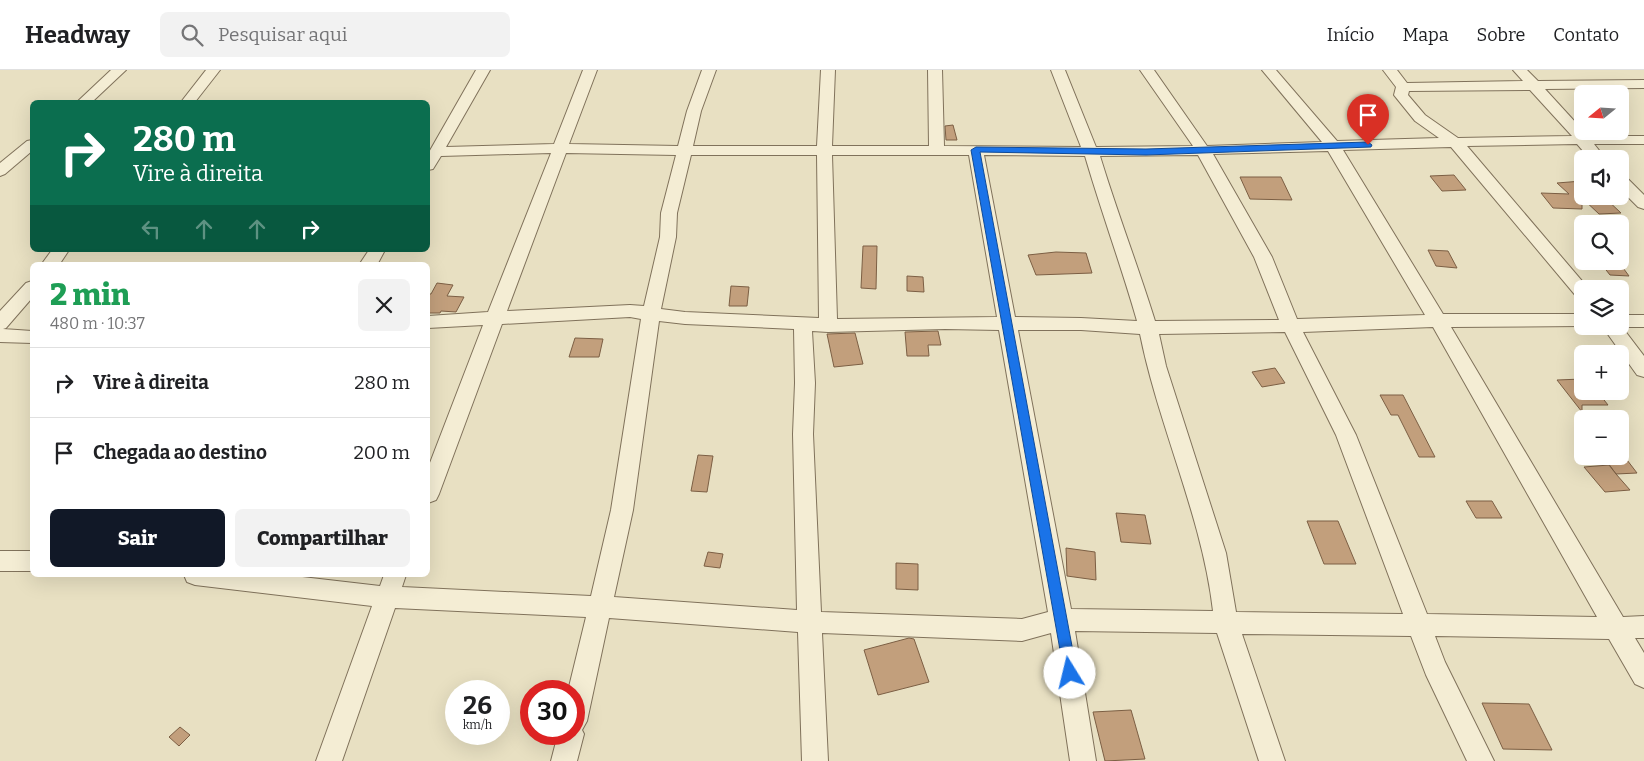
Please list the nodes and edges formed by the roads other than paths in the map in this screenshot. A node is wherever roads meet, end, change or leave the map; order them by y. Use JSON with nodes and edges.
{"nodes":[{"id":1,"x":119,"y":70,"type":"edge"},
{"id":2,"x":212,"y":70,"type":"edge"},
{"id":3,"x":483,"y":70,"type":"edge"},
{"id":4,"x":590,"y":70,"type":"edge"},
{"id":5,"x":709,"y":70,"type":"edge"},
{"id":6,"x":828,"y":70,"type":"edge"},
{"id":7,"x":935,"y":70,"type":"edge"},
{"id":8,"x":1058,"y":70,"type":"edge"},
{"id":9,"x":1147,"y":70,"type":"edge"},
{"id":10,"x":1268,"y":70,"type":"edge"},
{"id":11,"x":1390,"y":70,"type":"edge"},
{"id":12,"x":1520,"y":70,"type":"edge"},
{"id":13,"x":1613,"y":70,"type":"edge"},
{"id":14,"x":1535,"y":84,"type":"junction"},
{"id":15,"x":1639,"y":85,"type":"edge"},
{"id":16,"x":1403,"y":87,"type":"junction"},
{"id":17,"x":86,"y":100,"type":"edge"},
{"id":18,"x":190,"y":100,"type":"edge"},
{"id":19,"x":1574,"y":130,"type":"edge"},
{"id":20,"x":1582,"y":140,"type":"joint"},
{"id":21,"x":1629,"y":140,"type":"edge"},
{"id":22,"x":1644,"y":140,"type":"edge"},
{"id":23,"x":1456,"y":143,"type":"junction"},
{"id":24,"x":1332,"y":145,"type":"junction"},
{"id":25,"x":30,"y":146,"type":"edge"},
{"id":26,"x":560,"y":148,"type":"junction"},
{"id":27,"x":936,"y":150,"type":"junction"},
{"id":28,"x":976,"y":150,"type":"junction"},
{"id":29,"x":1203,"y":150,"type":"junction"},
{"id":30,"x":1591,"y":150,"type":"edge"},
{"id":31,"x":825,"y":151,"type":"junction"},
{"id":32,"x":436,"y":152,"type":"junction"},
{"id":33,"x":683,"y":152,"type":"junction"},
{"id":34,"x":1091,"y":152,"type":"junction"},
{"id":35,"x":430,"y":162,"type":"edge"},
{"id":36,"x":0,"y":171,"type":"edge"},
{"id":37,"x":1629,"y":189,"type":"edge"},
{"id":38,"x":1644,"y":204,"type":"edge"},
{"id":39,"x":1574,"y":283,"type":"edge"},
{"id":40,"x":30,"y":289,"type":"edge"},
{"id":41,"x":650,"y":314,"type":"junction"},
{"id":42,"x":495,"y":319,"type":"junction"},
{"id":43,"x":1574,"y":320,"type":"edge"},
{"id":44,"x":1438,"y":321,"type":"junction"},
{"id":45,"x":1629,"y":321,"type":"edge"},
{"id":46,"x":1644,"y":321,"type":"edge"},
{"id":47,"x":430,"y":322,"type":"edge"},
{"id":48,"x":0,"y":323,"type":"edge"},
{"id":49,"x":803,"y":323,"type":"junction"},
{"id":50,"x":1007,"y":324,"type":"junction"},
{"id":51,"x":828,"y":326,"type":"junction"},
{"id":52,"x":1292,"y":326,"type":"junction"},
{"id":53,"x":1148,"y":328,"type":"junction"},
{"id":54,"x":0,"y":335,"type":"edge"},
{"id":55,"x":1618,"y":335,"type":"edge"},
{"id":56,"x":30,"y":337,"type":"edge"},
{"id":57,"x":1644,"y":370,"type":"edge"},
{"id":58,"x":430,"y":489,"type":"edge"},
{"id":59,"x":0,"y":560,"type":"edge"},
{"id":60,"x":30,"y":561,"type":"edge"},
{"id":61,"x":233,"y":577,"type":"edge"},
{"id":62,"x":392,"y":586,"type":"edge"},
{"id":63,"x":601,"y":607,"type":"junction"},
{"id":64,"x":1061,"y":620,"type":"junction"},
{"id":65,"x":809,"y":622,"type":"junction"},
{"id":66,"x":1226,"y":623,"type":"junction"},
{"id":67,"x":1418,"y":626,"type":"junction"},
{"id":68,"x":1644,"y":627,"type":"edge"},
{"id":69,"x":1615,"y":628,"type":"junction"},
{"id":70,"x":1644,"y":676,"type":"edge"},
{"id":71,"x":584,"y":680,"type":"edge"},
{"id":72,"x":568,"y":745,"type":"edge"},
{"id":73,"x":329,"y":761,"type":"edge"},
{"id":74,"x":564,"y":761,"type":"edge"},
{"id":75,"x":815,"y":761,"type":"edge"},
{"id":76,"x":1083,"y":761,"type":"edge"},
{"id":77,"x":1272,"y":761,"type":"edge"},
{"id":78,"x":1481,"y":761,"type":"edge"}],
"edges":[{"from":1,"to":17,"type":"street"},
{"from":2,"to":18,"type":"street"},
{"from":3,"to":32,"type":"street"},
{"from":4,"to":26,"type":"street"},
{"from":5,"to":33,"type":"street"},
{"from":6,"to":31,"type":"street"},
{"from":7,"to":27,"type":"street"},
{"from":8,"to":34,"type":"street"},
{"from":9,"to":29,"type":"street"},
{"from":10,"to":24,"type":"street"},
{"from":11,"to":16,"type":"street"},
{"from":12,"to":14,"type":"street"},
{"from":13,"to":15,"type":"street"},
{"from":14,"to":15,"type":"street"},
{"from":14,"to":16,"type":"street"},
{"from":14,"to":19,"type":"street"},
{"from":16,"to":23,"type":"street"},
{"from":20,"to":23,"type":"street"},
{"from":20,"to":30,"type":"street"},
{"from":21,"to":22,"type":"street"},
{"from":23,"to":24,"type":"street"},
{"from":23,"to":39,"type":"street"},
{"from":24,"to":29,"type":"street"},
{"from":24,"to":44,"type":"street"},
{"from":25,"to":36,"type":"street"},
{"from":26,"to":32,"type":"street"},
{"from":26,"to":33,"type":"street"},
{"from":26,"to":42,"type":"street"},
{"from":27,"to":28,"type":"street"},
{"from":27,"to":31,"type":"street"},
{"from":28,"to":34,"type":"street"},
{"from":28,"to":50,"type":"street"},
{"from":29,"to":34,"type":"street"},
{"from":29,"to":52,"type":"street"},
{"from":31,"to":33,"type":"street"},
{"from":31,"to":51,"type":"street"},
{"from":32,"to":35,"type":"street"},
{"from":33,"to":41,"type":"street"},
{"from":34,"to":53,"type":"street"},
{"from":37,"to":38,"type":"street"},
{"from":40,"to":48,"type":"street"},
{"from":41,"to":42,"type":"street"},
{"from":41,"to":49,"type":"street"},
{"from":41,"to":63,"type":"street"},
{"from":42,"to":47,"type":"street"},
{"from":42,"to":58,"type":"street"},
{"from":43,"to":44,"type":"street"},
{"from":44,"to":52,"type":"street"},
{"from":44,"to":69,"type":"street"},
{"from":45,"to":46,"type":"street"},
{"from":49,"to":51,"type":"street"},
{"from":49,"to":65,"type":"street"},
{"from":50,"to":51,"type":"street"},
{"from":50,"to":53,"type":"street"},
{"from":50,"to":64,"type":"street"},
{"from":52,"to":53,"type":"street"},
{"from":52,"to":67,"type":"street"},
{"from":53,"to":66,"type":"street"},
{"from":54,"to":56,"type":"street"},
{"from":55,"to":57,"type":"street"},
{"from":59,"to":60,"type":"street"},
{"from":61,"to":62,"type":"street"},
{"from":62,"to":63,"type":"street"},
{"from":62,"to":73,"type":"street"},
{"from":63,"to":65,"type":"street"},
{"from":63,"to":71,"type":"street"},
{"from":64,"to":65,"type":"street"},
{"from":64,"to":66,"type":"street"},
{"from":64,"to":76,"type":"street"},
{"from":65,"to":75,"type":"street"},
{"from":66,"to":67,"type":"street"},
{"from":66,"to":77,"type":"street"},
{"from":67,"to":69,"type":"street"},
{"from":67,"to":78,"type":"street"},
{"from":68,"to":69,"type":"street"},
{"from":69,"to":70,"type":"street"},
{"from":72,"to":74,"type":"street"}]}
